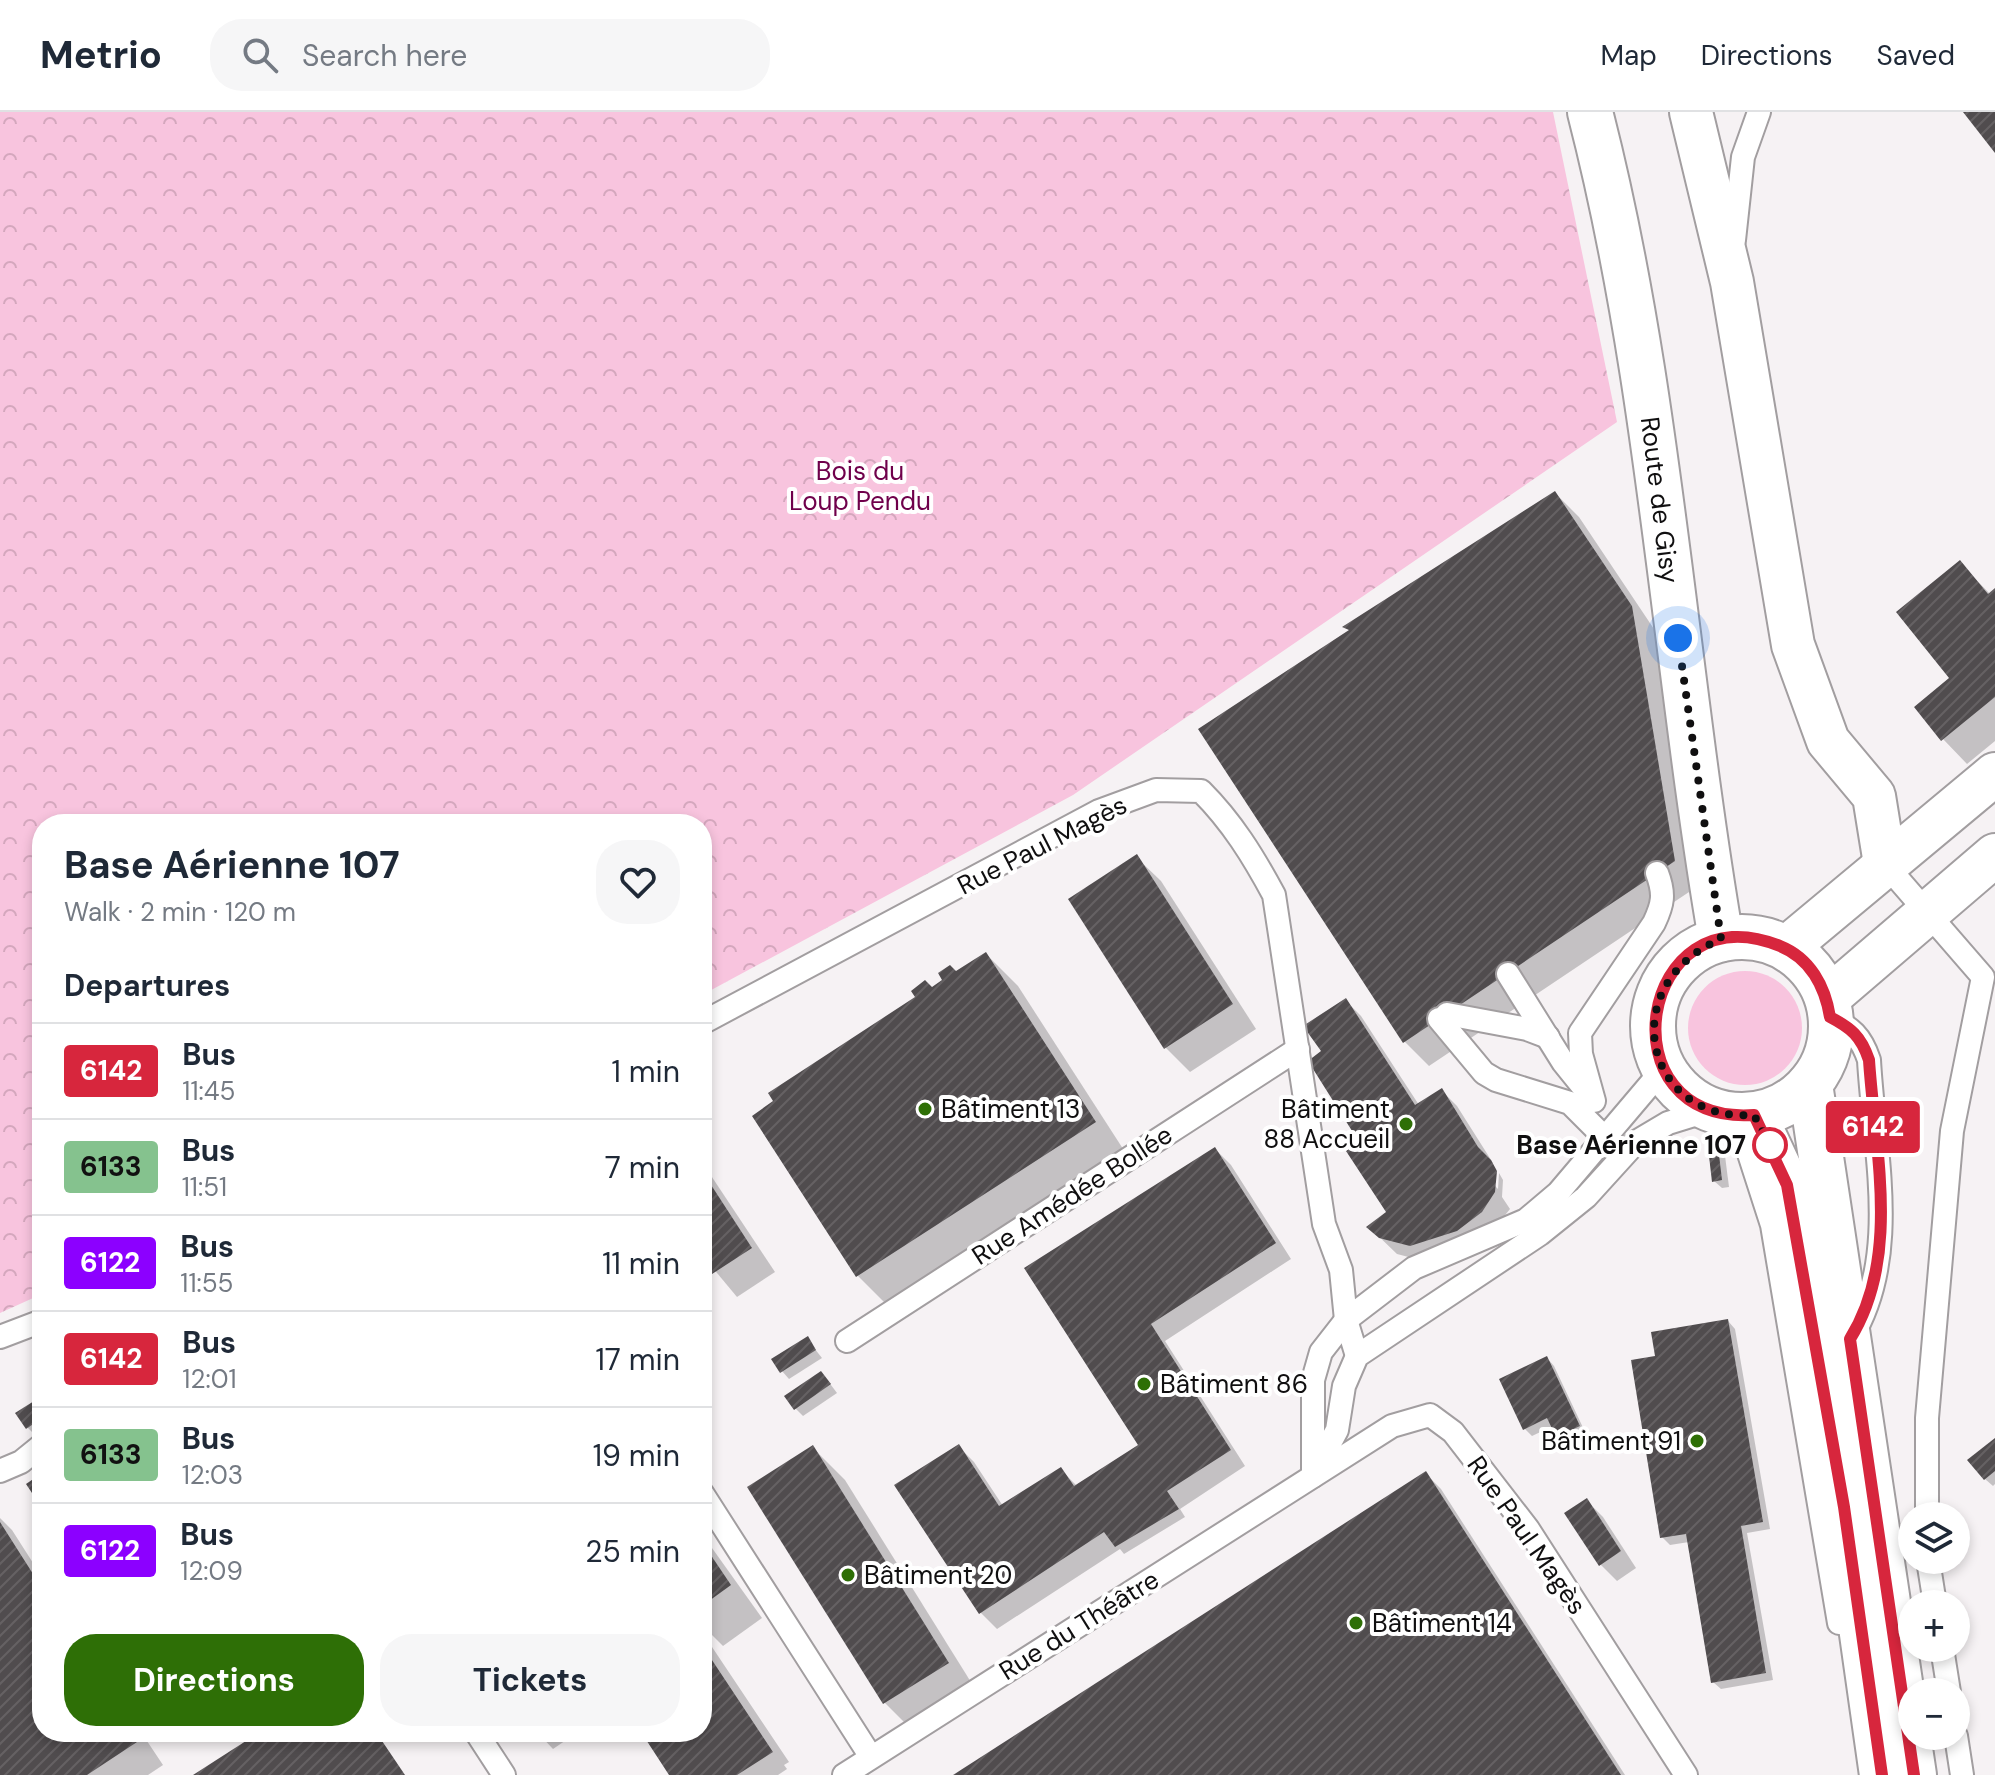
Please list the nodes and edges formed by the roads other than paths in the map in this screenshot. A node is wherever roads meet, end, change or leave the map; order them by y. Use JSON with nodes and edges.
{"nodes":[{"id":1,"x":1590,"y":112,"type":"edge"},
{"id":2,"x":1691,"y":112,"type":"edge"},
{"id":3,"x":1759,"y":112,"type":"edge"},
{"id":4,"x":1732,"y":282,"type":"junction"},
{"id":5,"x":1995,"y":774,"type":"edge"},
{"id":6,"x":1995,"y":855,"type":"edge"},
{"id":7,"x":1885,"y":864,"type":"junction"},
{"id":8,"x":1657,"y":873,"type":"dead end"},
{"id":9,"x":1929,"y":912,"type":"junction"},
{"id":10,"x":1721,"y":939,"type":"junction"},
{"id":11,"x":1786,"y":948,"type":"junction"},
{"id":12,"x":1508,"y":974,"type":"dead end"},
{"id":13,"x":1828,"y":1008,"type":"junction"},
{"id":14,"x":712,"y":1018,"type":"edge"},
{"id":15,"x":1548,"y":1037,"type":"junction"},
{"id":16,"x":1298,"y":1049,"type":"junction"},
{"id":17,"x":1664,"y":1068,"type":"junction"},
{"id":18,"x":1810,"y":1084,"type":"junction"},
{"id":19,"x":1594,"y":1101,"type":"junction"},
{"id":20,"x":1734,"y":1113,"type":"junction"},
{"id":21,"x":1610,"y":1130,"type":"junction"},
{"id":22,"x":1636,"y":1142,"type":"junction"},
{"id":23,"x":1346,"y":1320,"type":"junction"},
{"id":24,"x":32,"y":1325,"type":"edge"},
{"id":25,"x":0,"y":1337,"type":"edge"},
{"id":26,"x":1850,"y":1339,"type":"junction"},
{"id":27,"x":847,"y":1341,"type":"dead end"},
{"id":28,"x":1357,"y":1356,"type":"junction"},
{"id":29,"x":32,"y":1453,"type":"edge"},
{"id":30,"x":0,"y":1471,"type":"edge"},
{"id":31,"x":1313,"y":1476,"type":"junction"},
{"id":32,"x":1927,"y":1502,"type":"edge"},
{"id":33,"x":712,"y":1509,"type":"edge"},
{"id":34,"x":483,"y":1742,"type":"edge"},
{"id":35,"x":1958,"y":1750,"type":"edge"},
{"id":36,"x":871,"y":1757,"type":"junction"},
{"id":37,"x":504,"y":1775,"type":"edge"},
{"id":38,"x":844,"y":1775,"type":"edge"},
{"id":39,"x":1686,"y":1775,"type":"edge"},
{"id":40,"x":1866,"y":1775,"type":"edge"},
{"id":41,"x":1882,"y":1775,"type":"edge"},
{"id":42,"x":1914,"y":1775,"type":"edge"},
{"id":43,"x":1962,"y":1775,"type":"edge"}],
"edges":[{"from":1,"to":10,"type":"street","name":"Route de Gisy"},
{"from":2,"to":4,"type":"street"},
{"from":3,"to":4,"type":"lane"},
{"from":4,"to":7,"type":"street"},
{"from":5,"to":7,"type":"street"},
{"from":6,"to":9,"type":"street"},
{"from":7,"to":9,"type":"lane"},
{"from":7,"to":11,"type":"street"},
{"from":8,"to":19,"type":"lane"},
{"from":9,"to":13,"type":"street"},
{"from":9,"to":32,"type":"lane"},
{"from":10,"to":11,"type":"street"},
{"from":10,"to":17,"type":"street"},
{"from":11,"to":13,"type":"street"},
{"from":12,"to":15,"type":"lane"},
{"from":13,"to":18,"type":"street"},
{"from":13,"to":26,"type":"lane"},
{"from":14,"to":16,"type":"lane","name":"Rue Paul Magès"},
{"from":15,"to":19,"type":"lane"},
{"from":15,"to":21,"type":"lane"},
{"from":16,"to":23,"type":"lane","name":"Rue Paul Magès"},
{"from":16,"to":27,"type":"lane","name":"Rue Amédée Bollée"},
{"from":17,"to":20,"type":"street"},
{"from":17,"to":21,"type":"lane"},
{"from":18,"to":20,"type":"street"},
{"from":18,"to":26,"type":"street"},
{"from":19,"to":21,"type":"lane"},
{"from":20,"to":22,"type":"lane"},
{"from":20,"to":40,"type":"lane"},
{"from":20,"to":41,"type":"street"},
{"from":21,"to":22,"type":"lane"},
{"from":21,"to":23,"type":"lane"},
{"from":22,"to":28,"type":"lane"},
{"from":23,"to":28,"type":"lane","name":"Rue Paul Magès"},
{"from":23,"to":31,"type":"lane"},
{"from":24,"to":25,"type":"lane"},
{"from":26,"to":42,"type":"street"},
{"from":28,"to":31,"type":"lane"},
{"from":29,"to":30,"type":"lane"},
{"from":31,"to":36,"type":"lane","name":"Rue du Théâtre"},
{"from":31,"to":39,"type":"lane","name":"Rue Paul Magès"},
{"from":33,"to":36,"type":"lane"},
{"from":34,"to":37,"type":"lane"},
{"from":35,"to":43,"type":"lane"},
{"from":36,"to":38,"type":"lane","name":"Rue du Théâtre"}]}
